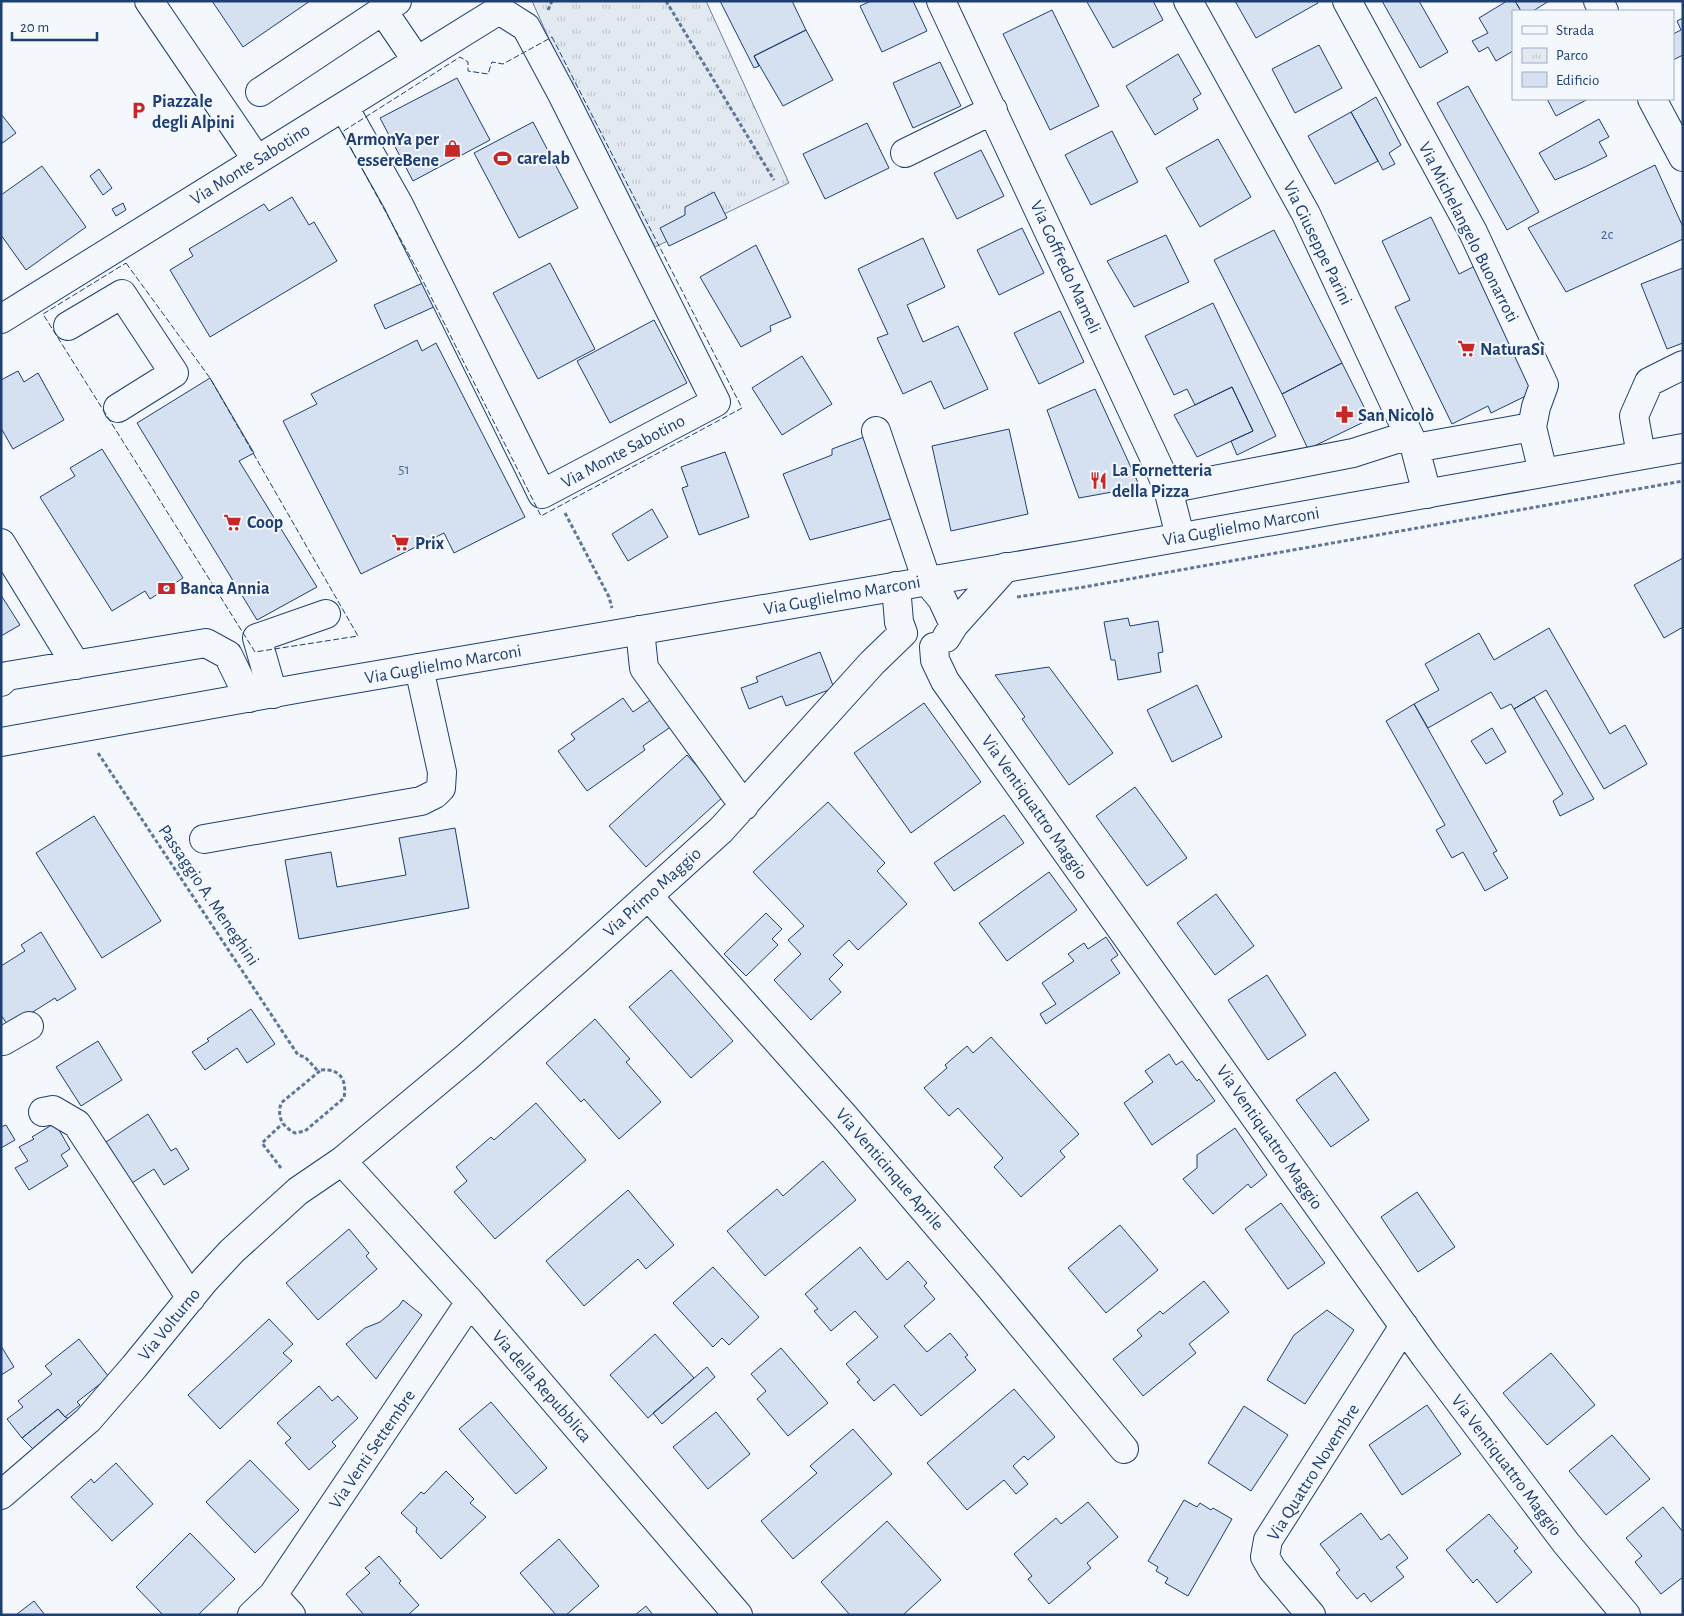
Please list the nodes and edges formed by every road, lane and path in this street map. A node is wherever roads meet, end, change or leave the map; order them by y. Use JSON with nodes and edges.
{"nodes":[{"id":1,"x":149,"y":1,"type":"edge"},
{"id":2,"x":666,"y":1,"type":"edge"},
{"id":3,"x":941,"y":1,"type":"edge"},
{"id":4,"x":1188,"y":1,"type":"edge"},
{"id":5,"x":1347,"y":1,"type":"edge"},
{"id":6,"x":383,"y":6,"type":"edge"},
{"id":7,"x":417,"y":61,"type":"junction"},
{"id":8,"x":260,"y":92,"type":"dead end"},
{"id":9,"x":1653,"y":100,"type":"edge"},
{"id":10,"x":993,"y":110,"type":"junction"},
{"id":11,"x":349,"y":116,"type":"junction"},
{"id":12,"x":905,"y":152,"type":"dead end"},
{"id":13,"x":1683,"y":157,"type":"edge"},
{"id":14,"x":257,"y":160,"type":"junction"},
{"id":15,"x":774,"y":180,"type":"dead end"},
{"id":16,"x":2,"y":317,"type":"edge"},
{"id":17,"x":68,"y":326,"type":"dead end"},
{"id":18,"x":1683,"y":365,"type":"edge"},
{"id":19,"x":118,"y":408,"type":"dead end"},
{"id":20,"x":1532,"y":427,"type":"junction"},
{"id":21,"x":876,"y":431,"type":"dead end"},
{"id":22,"x":1412,"y":441,"type":"junction"},
{"id":23,"x":1683,"y":448,"type":"edge"},
{"id":24,"x":1641,"y":455,"type":"junction"},
{"id":25,"x":1544,"y":472,"type":"junction"},
{"id":26,"x":1683,"y":481,"type":"edge"},
{"id":27,"x":1168,"y":489,"type":"junction"},
{"id":28,"x":1427,"y":494,"type":"junction"},
{"id":29,"x":561,"y":505,"type":"dead end"},
{"id":30,"x":1180,"y":536,"type":"junction"},
{"id":31,"x":1,"y":543,"type":"edge"},
{"id":32,"x":1006,"y":567,"type":"junction"},
{"id":33,"x":927,"y":581,"type":"junction"},
{"id":34,"x":896,"y":586,"type":"junction"},
{"id":35,"x":1012,"y":598,"type":"dead end"},
{"id":36,"x":326,"y":614,"type":"dead end"},
{"id":37,"x":954,"y":624,"type":"junction"},
{"id":38,"x":629,"y":632,"type":"junction"},
{"id":39,"x":904,"y":633,"type":"junction"},
{"id":40,"x":934,"y":647,"type":"junction"},
{"id":41,"x":76,"y":665,"type":"junction"},
{"id":42,"x":419,"y":668,"type":"junction"},
{"id":43,"x":1,"y":682,"type":"edge"},
{"id":44,"x":261,"y":696,"type":"junction"},
{"id":45,"x":82,"y":727,"type":"junction"},
{"id":46,"x":1,"y":742,"type":"edge"},
{"id":47,"x":744,"y":806,"type":"junction"},
{"id":48,"x":204,"y":839,"type":"dead end"},
{"id":49,"x":647,"y":897,"type":"junction"},
{"id":50,"x":29,"y":1026,"type":"dead end"},
{"id":51,"x":1,"y":1040,"type":"edge"},
{"id":52,"x":318,"y":1072,"type":"junction"},
{"id":53,"x":43,"y":1112,"type":"dead end"},
{"id":54,"x":282,"y":1124,"type":"junction"},
{"id":55,"x":342,"y":1160,"type":"junction"},
{"id":56,"x":298,"y":1191,"type":"junction"},
{"id":57,"x":191,"y":1298,"type":"junction"},
{"id":58,"x":470,"y":1302,"type":"junction"},
{"id":59,"x":1404,"y":1326,"type":"junction"},
{"id":60,"x":1124,"y":1449,"type":"dead end"},
{"id":61,"x":1,"y":1495,"type":"edge"},
{"id":62,"x":273,"y":1595,"type":"junction"},
{"id":63,"x":252,"y":1615,"type":"edge"},
{"id":64,"x":291,"y":1615,"type":"edge"},
{"id":65,"x":738,"y":1615,"type":"edge"},
{"id":66,"x":1311,"y":1615,"type":"edge"},
{"id":67,"x":1626,"y":1615,"type":"edge"}],
"edges":[{"from":1,"to":14,"type":"street"},
{"from":2,"to":15,"type":"path"},
{"from":3,"to":10,"type":"street","name":"Via Goffredo Mameli"},
{"from":4,"to":22,"type":"street","name":"Via Giuseppe Parini"},
{"from":5,"to":20,"type":"street","name":"Via Michelangelo Buonarroti"},
{"from":6,"to":7,"type":"street"},
{"from":6,"to":8,"type":"street"},
{"from":7,"to":11,"type":"street","name":"Via Monte Sabotino"},
{"from":7,"to":11,"type":"street","name":"Via Monte Sabotino"},
{"from":9,"to":13,"type":"street"},
{"from":10,"to":12,"type":"street"},
{"from":10,"to":27,"type":"street","name":"Via Goffredo Mameli"},
{"from":11,"to":14,"type":"street","name":"Via Monte Sabotino"},
{"from":14,"to":16,"type":"street","name":"Via Monte Sabotino"},
{"from":17,"to":19,"type":"street"},
{"from":18,"to":24,"type":"street"},
{"from":20,"to":22,"type":"street"},
{"from":20,"to":25,"type":"street","name":"Via Michelangelo Buonarroti"},
{"from":21,"to":33,"type":"street"},
{"from":22,"to":27,"type":"street"},
{"from":22,"to":28,"type":"street","name":"Via Giuseppe Parini"},
{"from":23,"to":24,"type":"street","name":"Via Guglielmo Marconi"},
{"from":24,"to":25,"type":"street","name":"Via Guglielmo Marconi"},
{"from":25,"to":28,"type":"street","name":"Via Guglielmo Marconi"},
{"from":26,"to":35,"type":"path"},
{"from":27,"to":30,"type":"street","name":"Via Goffredo Mameli"},
{"from":28,"to":30,"type":"street","name":"Via Guglielmo Marconi"},
{"from":29,"to":38,"type":"path"},
{"from":30,"to":32,"type":"street","name":"Via Guglielmo Marconi"},
{"from":31,"to":41,"type":"street"},
{"from":32,"to":33,"type":"street","name":"Via Guglielmo Marconi"},
{"from":32,"to":37,"type":"street"},
{"from":33,"to":34,"type":"street","name":"Via Guglielmo Marconi"},
{"from":33,"to":37,"type":"street"},
{"from":34,"to":38,"type":"street","name":"Via Guglielmo Marconi"},
{"from":34,"to":39,"type":"street"},
{"from":36,"to":44,"type":"street"},
{"from":37,"to":40,"type":"street"},
{"from":38,"to":42,"type":"street","name":"Via Guglielmo Marconi"},
{"from":38,"to":47,"type":"street"},
{"from":39,"to":40,"type":"street"},
{"from":39,"to":47,"type":"street","name":"Via Primo Maggio"},
{"from":40,"to":59,"type":"street","name":"Via Ventiquattro Maggio"},
{"from":41,"to":43,"type":"street"},
{"from":41,"to":44,"type":"street"},
{"from":42,"to":44,"type":"street","name":"Via Guglielmo Marconi"},
{"from":42,"to":48,"type":"street"},
{"from":44,"to":45,"type":"street","name":"Via Guglielmo Marconi"},
{"from":45,"to":46,"type":"street","name":"Via Guglielmo Marconi"},
{"from":45,"to":52,"type":"path","name":"Passaggio A. Meneghini"},
{"from":47,"to":49,"type":"street","name":"Via Primo Maggio"},
{"from":49,"to":55,"type":"street","name":"Via Primo Maggio"},
{"from":49,"to":60,"type":"street","name":"Via Venticinque Aprile"},
{"from":50,"to":51,"type":"street"},
{"from":52,"to":54,"type":"path"},
{"from":52,"to":54,"type":"path"},
{"from":53,"to":57,"type":"street"},
{"from":54,"to":56,"type":"path"},
{"from":55,"to":56,"type":"street","name":"Via Volturno"},
{"from":55,"to":58,"type":"street","name":"Via della Repubblica"},
{"from":56,"to":57,"type":"street","name":"Via Volturno"},
{"from":57,"to":61,"type":"street","name":"Via Volturno"},
{"from":58,"to":62,"type":"street","name":"Via Venti Settembre"},
{"from":58,"to":65,"type":"street","name":"Via della Repubblica"},
{"from":59,"to":66,"type":"street","name":"Via Quattro Novembre"},
{"from":59,"to":67,"type":"street","name":"Via Ventiquattro Maggio"},
{"from":62,"to":63,"type":"street","name":"Via Venti Settembre"},
{"from":62,"to":64,"type":"street"}]}
